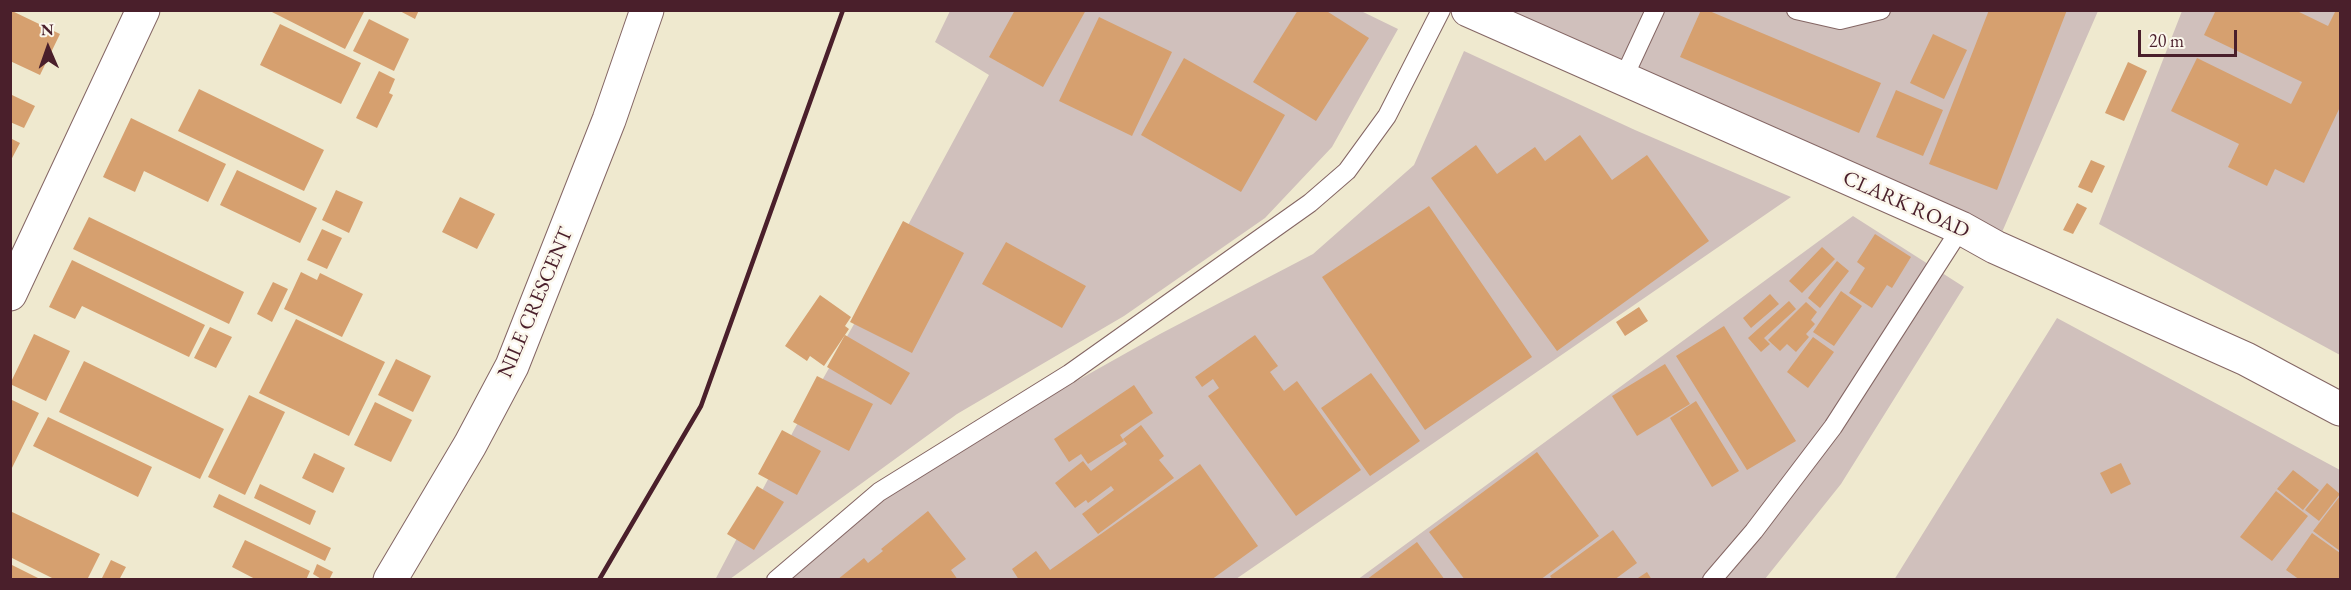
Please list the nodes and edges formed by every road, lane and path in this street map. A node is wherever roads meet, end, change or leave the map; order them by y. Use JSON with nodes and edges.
{"nodes":[{"id":1,"x":143,"y":10,"type":"edge"},
{"id":2,"x":647,"y":10,"type":"edge"},
{"id":3,"x":1441,"y":10,"type":"edge"},
{"id":4,"x":1468,"y":10,"type":"edge"},
{"id":5,"x":1655,"y":10,"type":"edge"},
{"id":6,"x":1796,"y":10,"type":"edge"},
{"id":7,"x":1881,"y":10,"type":"edge"},
{"id":8,"x":1623,"y":79,"type":"junction"},
{"id":9,"x":1961,"y":228,"type":"junction"},
{"id":10,"x":10,"y":294,"type":"edge"},
{"id":11,"x":2340,"y":409,"type":"edge"},
{"id":12,"x":390,"y":579,"type":"edge"},
{"id":13,"x":776,"y":579,"type":"edge"},
{"id":14,"x":1712,"y":579,"type":"edge"}],
"edges":[{"from":1,"to":10,"type":"street"},
{"from":2,"to":12,"type":"street","name":"NILE CRESCENT"},
{"from":3,"to":13,"type":"lane"},
{"from":4,"to":8,"type":"street","name":"CLARK ROAD"},
{"from":5,"to":8,"type":"lane"},
{"from":6,"to":7,"type":"lane"},
{"from":8,"to":9,"type":"street","name":"CLARK ROAD"},
{"from":9,"to":11,"type":"street","name":"CLARK ROAD"},
{"from":9,"to":14,"type":"lane"}]}
